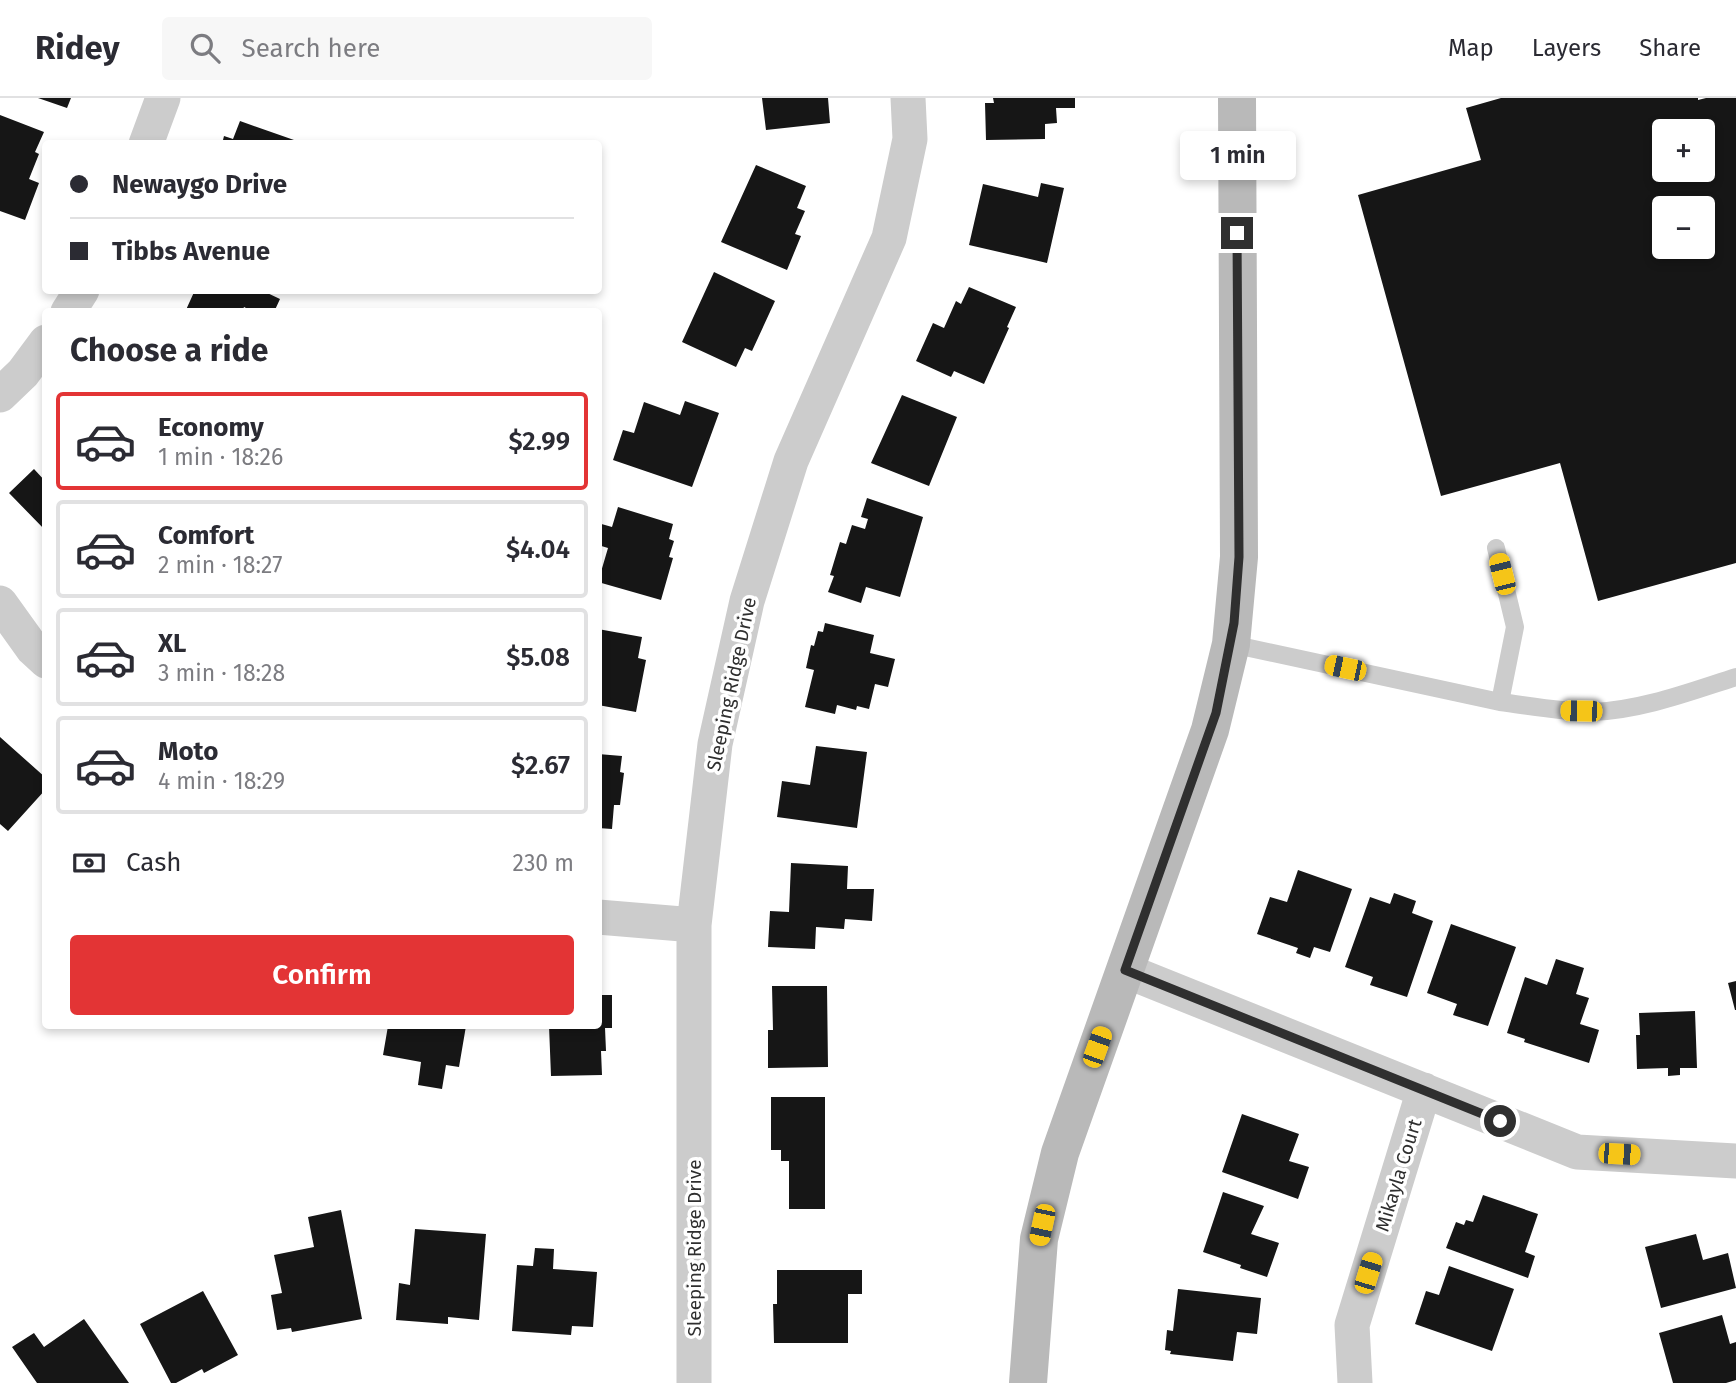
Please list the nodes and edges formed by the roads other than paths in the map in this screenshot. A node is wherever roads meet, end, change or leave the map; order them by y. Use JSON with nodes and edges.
{"nodes":[{"id":1,"x":163,"y":98,"type":"edge"},
{"id":2,"x":908,"y":98,"type":"edge"},
{"id":3,"x":1237,"y":98,"type":"edge"},
{"id":4,"x":147,"y":140,"type":"edge"},
{"id":5,"x":42,"y":347,"type":"edge"},
{"id":6,"x":0,"y":395,"type":"edge"},
{"id":7,"x":1496,"y":548,"type":"dead end"},
{"id":8,"x":0,"y":603,"type":"edge"},
{"id":9,"x":1231,"y":644,"type":"junction"},
{"id":10,"x":42,"y":657,"type":"edge"},
{"id":11,"x":1736,"y":677,"type":"edge"},
{"id":12,"x":1500,"y":702,"type":"junction"},
{"id":13,"x":602,"y":917,"type":"edge"},
{"id":14,"x":694,"y":925,"type":"junction"},
{"id":15,"x":1125,"y":970,"type":"junction"},
{"id":16,"x":1424,"y":1090,"type":"junction"},
{"id":17,"x":1736,"y":1161,"type":"edge"},
{"id":18,"x":694,"y":1383,"type":"edge"},
{"id":19,"x":1028,"y":1383,"type":"edge"},
{"id":20,"x":1355,"y":1383,"type":"edge"}],
"edges":[{"from":1,"to":4,"type":"street"},
{"from":2,"to":14,"type":"street","name":"Sleeping Ridge Drive"},
{"from":3,"to":9,"type":"street"},
{"from":5,"to":6,"type":"street"},
{"from":7,"to":12,"type":"lane"},
{"from":8,"to":10,"type":"street"},
{"from":9,"to":12,"type":"lane"},
{"from":9,"to":15,"type":"street"},
{"from":11,"to":12,"type":"lane"},
{"from":13,"to":14,"type":"street"},
{"from":14,"to":18,"type":"street","name":"Sleeping Ridge Drive"},
{"from":15,"to":16,"type":"street"},
{"from":15,"to":19,"type":"street"},
{"from":16,"to":17,"type":"street"},
{"from":16,"to":20,"type":"street","name":"Mikayla Court"}]}
